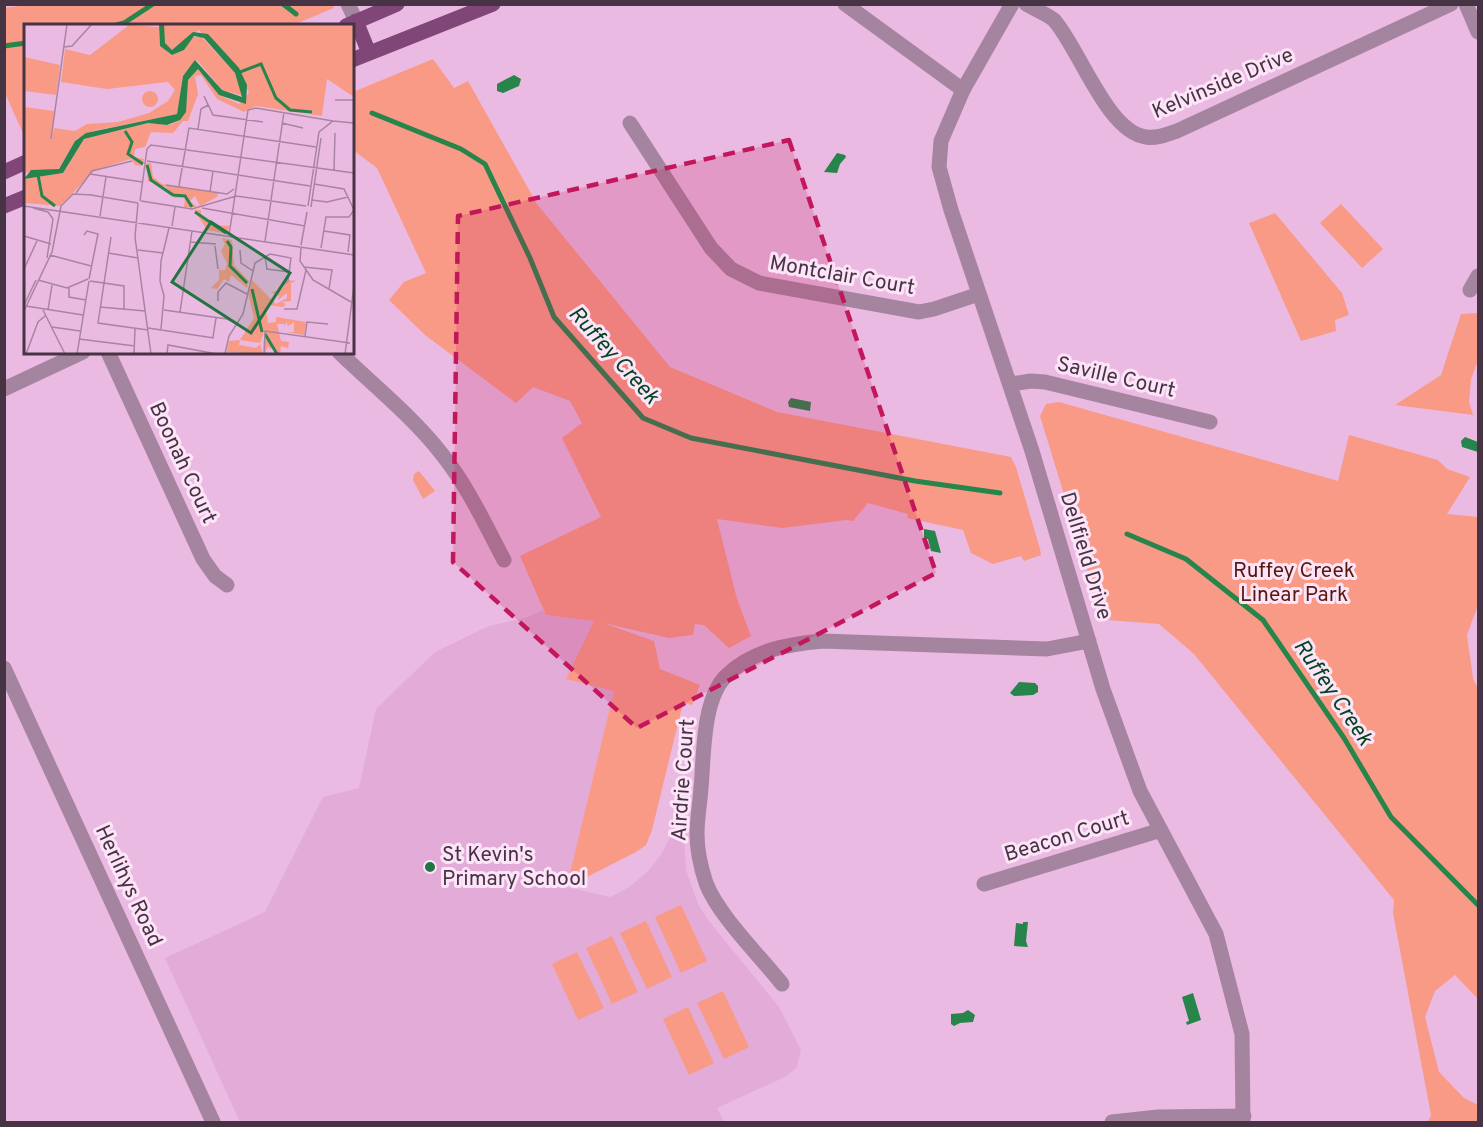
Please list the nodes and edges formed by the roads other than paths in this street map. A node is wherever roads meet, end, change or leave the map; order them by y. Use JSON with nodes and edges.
{"nodes":[{"id":1,"x":348,"y":4,"type":"edge"},
{"id":2,"x":397,"y":4,"type":"edge"},
{"id":3,"x":493,"y":4,"type":"edge"},
{"id":4,"x":845,"y":4,"type":"edge"},
{"id":5,"x":1012,"y":4,"type":"edge"},
{"id":6,"x":1026,"y":4,"type":"edge"},
{"id":7,"x":1451,"y":4,"type":"edge"},
{"id":8,"x":1466,"y":4,"type":"edge"},
{"id":9,"x":351,"y":23,"type":"edge"},
{"id":10,"x":354,"y":28,"type":"edge"},
{"id":11,"x":1479,"y":32,"type":"edge"},
{"id":12,"x":369,"y":53,"type":"junction"},
{"id":13,"x":354,"y":59,"type":"edge"},
{"id":14,"x":963,"y":90,"type":"junction"},
{"id":15,"x":630,"y":123,"type":"dead end"},
{"id":16,"x":24,"y":163,"type":"edge"},
{"id":17,"x":4,"y":172,"type":"edge"},
{"id":18,"x":24,"y":198,"type":"edge"},
{"id":19,"x":4,"y":206,"type":"edge"},
{"id":20,"x":1479,"y":276,"type":"edge"},
{"id":21,"x":1470,"y":290,"type":"dead end"},
{"id":22,"x":980,"y":294,"type":"junction"},
{"id":23,"x":79,"y":354,"type":"edge"},
{"id":24,"x":109,"y":354,"type":"edge"},
{"id":25,"x":341,"y":354,"type":"edge"},
{"id":26,"x":1011,"y":384,"type":"junction"},
{"id":27,"x":4,"y":389,"type":"edge"},
{"id":28,"x":1210,"y":422,"type":"dead end"},
{"id":29,"x":504,"y":560,"type":"dead end"},
{"id":30,"x":227,"y":585,"type":"dead end"},
{"id":31,"x":1089,"y":641,"type":"junction"},
{"id":32,"x":4,"y":668,"type":"edge"},
{"id":33,"x":1161,"y":830,"type":"junction"},
{"id":34,"x":984,"y":884,"type":"dead end"},
{"id":35,"x":782,"y":984,"type":"dead end"},
{"id":36,"x":1244,"y":1119,"type":"edge"},
{"id":37,"x":213,"y":1122,"type":"edge"},
{"id":38,"x":1112,"y":1122,"type":"edge"}],
"edges":[{"from":1,"to":9,"type":"street"},
{"from":2,"to":9,"type":"main road"},
{"from":3,"to":12,"type":"main road"},
{"from":4,"to":14,"type":"street"},
{"from":5,"to":14,"type":"street","name":"Dellfield Drive"},
{"from":6,"to":7,"type":"street","name":"Kelvinside Drive"},
{"from":8,"to":11,"type":"street"},
{"from":10,"to":12,"type":"main road"},
{"from":12,"to":13,"type":"main road"},
{"from":14,"to":22,"type":"street","name":"Dellfield Drive"},
{"from":15,"to":22,"type":"street","name":"Montclair Court"},
{"from":16,"to":17,"type":"main road"},
{"from":18,"to":19,"type":"main road"},
{"from":20,"to":21,"type":"street"},
{"from":22,"to":26,"type":"street","name":"Dellfield Drive"},
{"from":23,"to":27,"type":"street"},
{"from":24,"to":30,"type":"street","name":"Boonah Court"},
{"from":25,"to":29,"type":"street"},
{"from":26,"to":28,"type":"street","name":"Saville Court"},
{"from":26,"to":31,"type":"street","name":"Dellfield Drive"},
{"from":31,"to":33,"type":"street","name":"Dellfield Drive"},
{"from":31,"to":35,"type":"street","name":"Airdrie Court"},
{"from":32,"to":37,"type":"street","name":"Herlihys Road"},
{"from":33,"to":34,"type":"street","name":"Beacon Court"},
{"from":33,"to":36,"type":"street","name":"Dellfield Drive"},
{"from":36,"to":38,"type":"street"}]}
